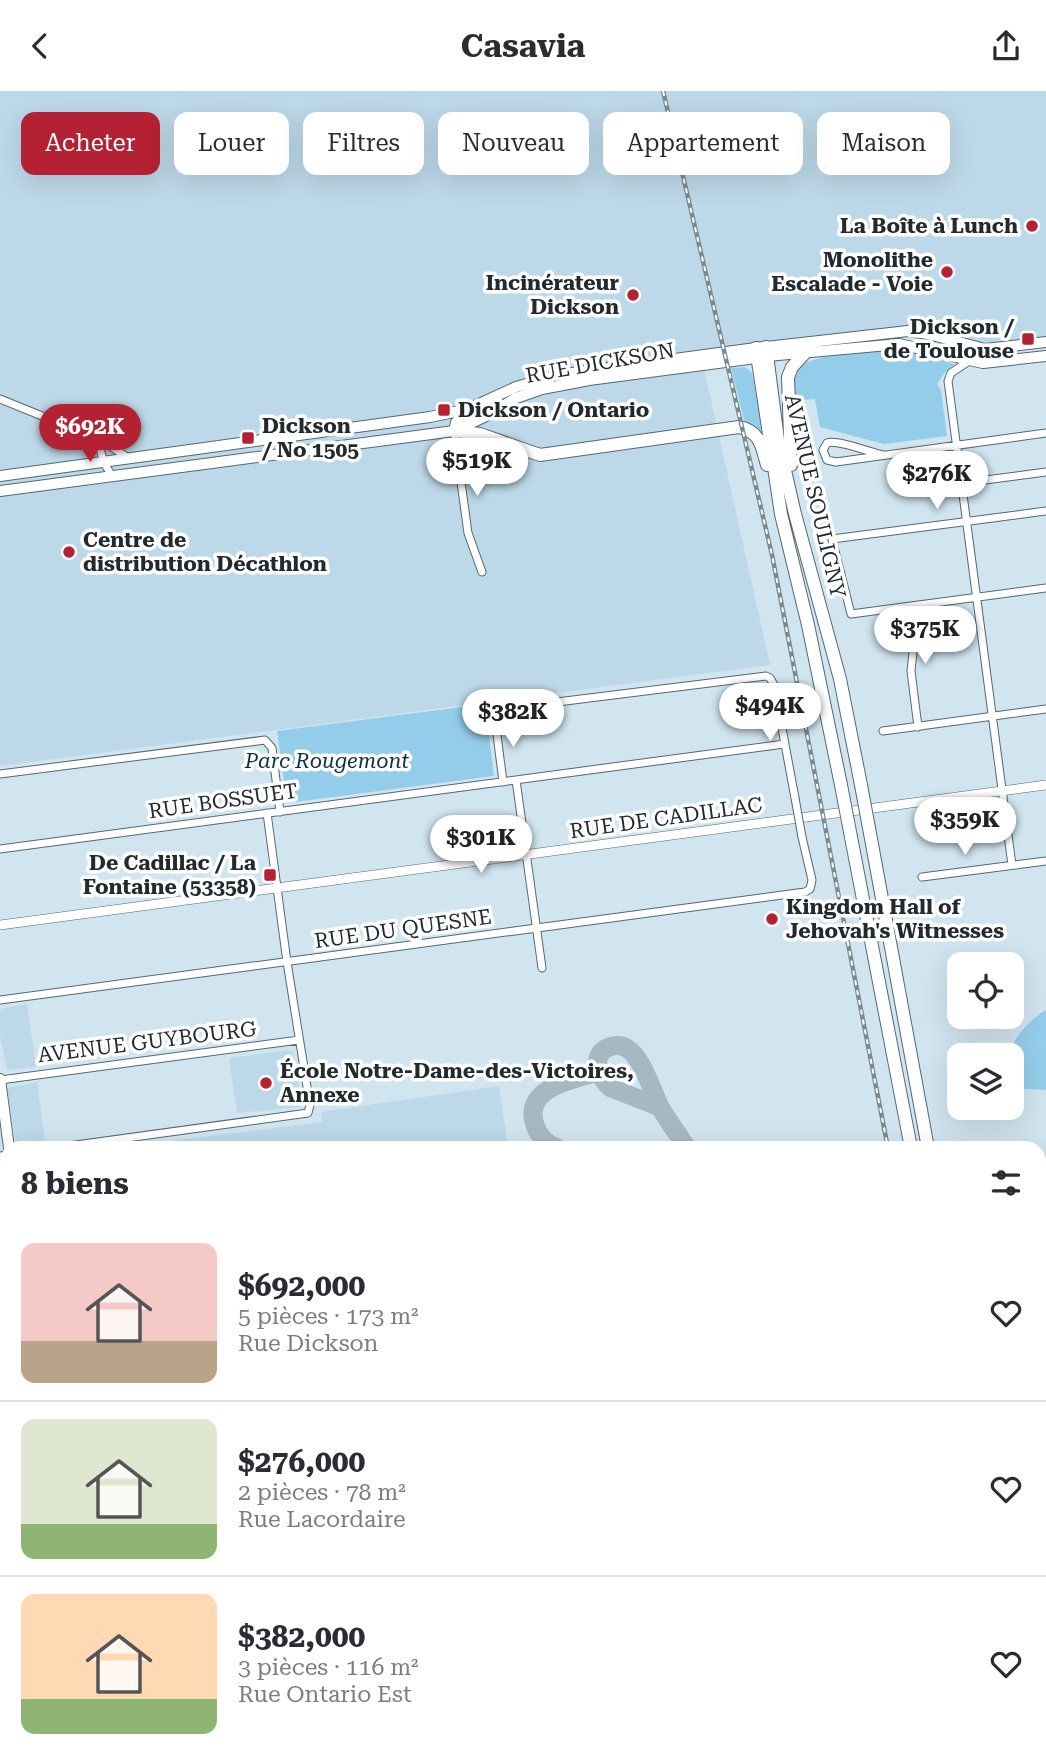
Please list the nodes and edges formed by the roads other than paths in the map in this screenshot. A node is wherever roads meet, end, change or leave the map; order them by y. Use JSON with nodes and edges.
{"nodes":[{"id":1,"x":1046,"y":342,"type":"edge"},
{"id":2,"x":761,"y":352,"type":"junction"},
{"id":3,"x":804,"y":354,"type":"junction"},
{"id":4,"x":1046,"y":356,"type":"edge"},
{"id":5,"x":969,"y":361,"type":"junction"},
{"id":6,"x":526,"y":384,"type":"junction"},
{"id":7,"x":0,"y":399,"type":"edge"},
{"id":8,"x":454,"y":431,"type":"junction"},
{"id":9,"x":1046,"y":433,"type":"edge"},
{"id":10,"x":96,"y":435,"type":"junction"},
{"id":11,"x":957,"y":445,"type":"junction"},
{"id":12,"x":883,"y":454,"type":"junction"},
{"id":13,"x":130,"y":459,"type":"junction"},
{"id":14,"x":103,"y":463,"type":"junction"},
{"id":15,"x":52,"y":469,"type":"junction"},
{"id":16,"x":1046,"y":472,"type":"edge"},
{"id":17,"x":5,"y":476,"type":"edge"},
{"id":18,"x":111,"y":476,"type":"junction"},
{"id":19,"x":962,"y":483,"type":"junction"},
{"id":20,"x":54,"y":484,"type":"junction"},
{"id":21,"x":13,"y":489,"type":"junction"},
{"id":22,"x":0,"y":491,"type":"edge"},
{"id":23,"x":1046,"y":511,"type":"edge"},
{"id":24,"x":781,"y":514,"type":"junction"},
{"id":25,"x":795,"y":514,"type":"junction"},
{"id":26,"x":967,"y":521,"type":"junction"},
{"id":27,"x":482,"y":572,"type":"dead end"},
{"id":28,"x":1046,"y":588,"type":"edge"},
{"id":29,"x":977,"y":597,"type":"junction"},
{"id":30,"x":918,"y":605,"type":"junction"},
{"id":31,"x":1046,"y":709,"type":"edge"},
{"id":32,"x":993,"y":717,"type":"junction"},
{"id":33,"x":918,"y":727,"type":"junction"},
{"id":34,"x":883,"y":731,"type":"dead end"},
{"id":35,"x":784,"y":744,"type":"junction"},
{"id":36,"x":0,"y":774,"type":"edge"},
{"id":37,"x":516,"y":780,"type":"junction"},
{"id":38,"x":503,"y":782,"type":"junction"},
{"id":39,"x":1046,"y":785,"type":"edge"},
{"id":40,"x":1003,"y":791,"type":"junction"},
{"id":41,"x":280,"y":812,"type":"junction"},
{"id":42,"x":267,"y":813,"type":"junction"},
{"id":43,"x":0,"y":849,"type":"edge"},
{"id":44,"x":526,"y":854,"type":"junction"},
{"id":45,"x":1046,"y":861,"type":"edge"},
{"id":46,"x":1012,"y":865,"type":"junction"},
{"id":47,"x":922,"y":877,"type":"dead end"},
{"id":48,"x":277,"y":887,"type":"junction"},
{"id":49,"x":0,"y":925,"type":"edge"},
{"id":50,"x":536,"y":929,"type":"junction"},
{"id":51,"x":287,"y":962,"type":"junction"},
{"id":52,"x":542,"y":968,"type":"dead end"},
{"id":53,"x":0,"y":1000,"type":"edge"},
{"id":54,"x":299,"y":1040,"type":"junction"},
{"id":55,"x":0,"y":1080,"type":"edge"},
{"id":56,"x":8,"y":1141,"type":"edge"},
{"id":57,"x":105,"y":1141,"type":"edge"},
{"id":58,"x":910,"y":1141,"type":"edge"},
{"id":59,"x":928,"y":1141,"type":"edge"}],
"edges":[{"from":1,"to":2,"type":"main road","name":"RUE DICKSON"},
{"from":2,"to":3,"type":"main road","name":"RUE DICKSON"},
{"from":2,"to":6,"type":"main road","name":"RUE DICKSON"},
{"from":2,"to":8,"type":"main road","name":"RUE DICKSON"},
{"from":2,"to":24,"type":"highway","name":"AVENUE SOULIGNY"},
{"from":2,"to":25,"type":"highway","name":"AVENUE SOULIGNY"},
{"from":3,"to":5,"type":"main road","name":"RUE DICKSON"},
{"from":3,"to":25,"type":"highway"},
{"from":4,"to":5,"type":"main road","name":"RUE DICKSON"},
{"from":5,"to":11,"type":"street"},
{"from":6,"to":8,"type":"main road"},
{"from":6,"to":13,"type":"main road","name":"RUE DICKSON"},
{"from":7,"to":10,"type":"street"},
{"from":8,"to":18,"type":"main road","name":"RUE DICKSON"},
{"from":8,"to":24,"type":"highway"},
{"from":8,"to":27,"type":"street"},
{"from":9,"to":11,"type":"street"},
{"from":10,"to":13,"type":"street"},
{"from":10,"to":14,"type":"street"},
{"from":11,"to":12,"type":"street"},
{"from":11,"to":19,"type":"street"},
{"from":12,"to":12,"type":"street"},
{"from":13,"to":14,"type":"main road","name":"RUE DICKSON"},
{"from":14,"to":15,"type":"main road","name":"RUE DICKSON"},
{"from":14,"to":18,"type":"street"},
{"from":15,"to":17,"type":"main road","name":"RUE DICKSON"},
{"from":15,"to":20,"type":"main road"},
{"from":16,"to":19,"type":"street"},
{"from":17,"to":21,"type":"main road"},
{"from":18,"to":20,"type":"main road","name":"RUE DICKSON"},
{"from":19,"to":26,"type":"street"},
{"from":20,"to":21,"type":"main road","name":"RUE DICKSON"},
{"from":21,"to":22,"type":"main road","name":"RUE DICKSON"},
{"from":23,"to":26,"type":"street"},
{"from":24,"to":58,"type":"highway","name":"AVENUE SOULIGNY","bridge":true},
{"from":25,"to":59,"type":"highway","name":"AVENUE SOULIGNY","bridge":true},
{"from":26,"to":29,"type":"street"},
{"from":26,"to":30,"type":"street"},
{"from":28,"to":29,"type":"street"},
{"from":29,"to":30,"type":"street"},
{"from":29,"to":32,"type":"street"},
{"from":30,"to":33,"type":"street"},
{"from":31,"to":32,"type":"street"},
{"from":32,"to":33,"type":"street"},
{"from":32,"to":40,"type":"street"},
{"from":33,"to":34,"type":"street"},
{"from":35,"to":37,"type":"street","name":"RUE BOSSUET"},
{"from":35,"to":38,"type":"street"},
{"from":35,"to":50,"type":"street","name":"RUE DU QUESNE","bridge":true},
{"from":36,"to":41,"type":"street"},
{"from":37,"to":38,"type":"street","name":"RUE BOSSUET"},
{"from":37,"to":44,"type":"street"},
{"from":38,"to":41,"type":"street","name":"RUE BOSSUET"},
{"from":39,"to":40,"type":"street","name":"RUE DE CADILLAC"},
{"from":40,"to":44,"type":"street","name":"RUE DE CADILLAC"},
{"from":40,"to":46,"type":"street"},
{"from":41,"to":42,"type":"street","name":"RUE BOSSUET"},
{"from":42,"to":43,"type":"street","name":"RUE BOSSUET"},
{"from":42,"to":48,"type":"street"},
{"from":44,"to":48,"type":"street","name":"RUE DE CADILLAC"},
{"from":44,"to":50,"type":"street"},
{"from":45,"to":46,"type":"street"},
{"from":46,"to":47,"type":"street"},
{"from":48,"to":49,"type":"street","name":"RUE DE CADILLAC"},
{"from":48,"to":51,"type":"street"},
{"from":50,"to":51,"type":"street","name":"RUE DU QUESNE"},
{"from":50,"to":52,"type":"street"},
{"from":51,"to":53,"type":"street","name":"RUE DU QUESNE"},
{"from":51,"to":54,"type":"street"},
{"from":54,"to":55,"type":"street","name":"AVENUE GUYBOURG"},
{"from":54,"to":57,"type":"street"},
{"from":55,"to":56,"type":"main road"}]}
